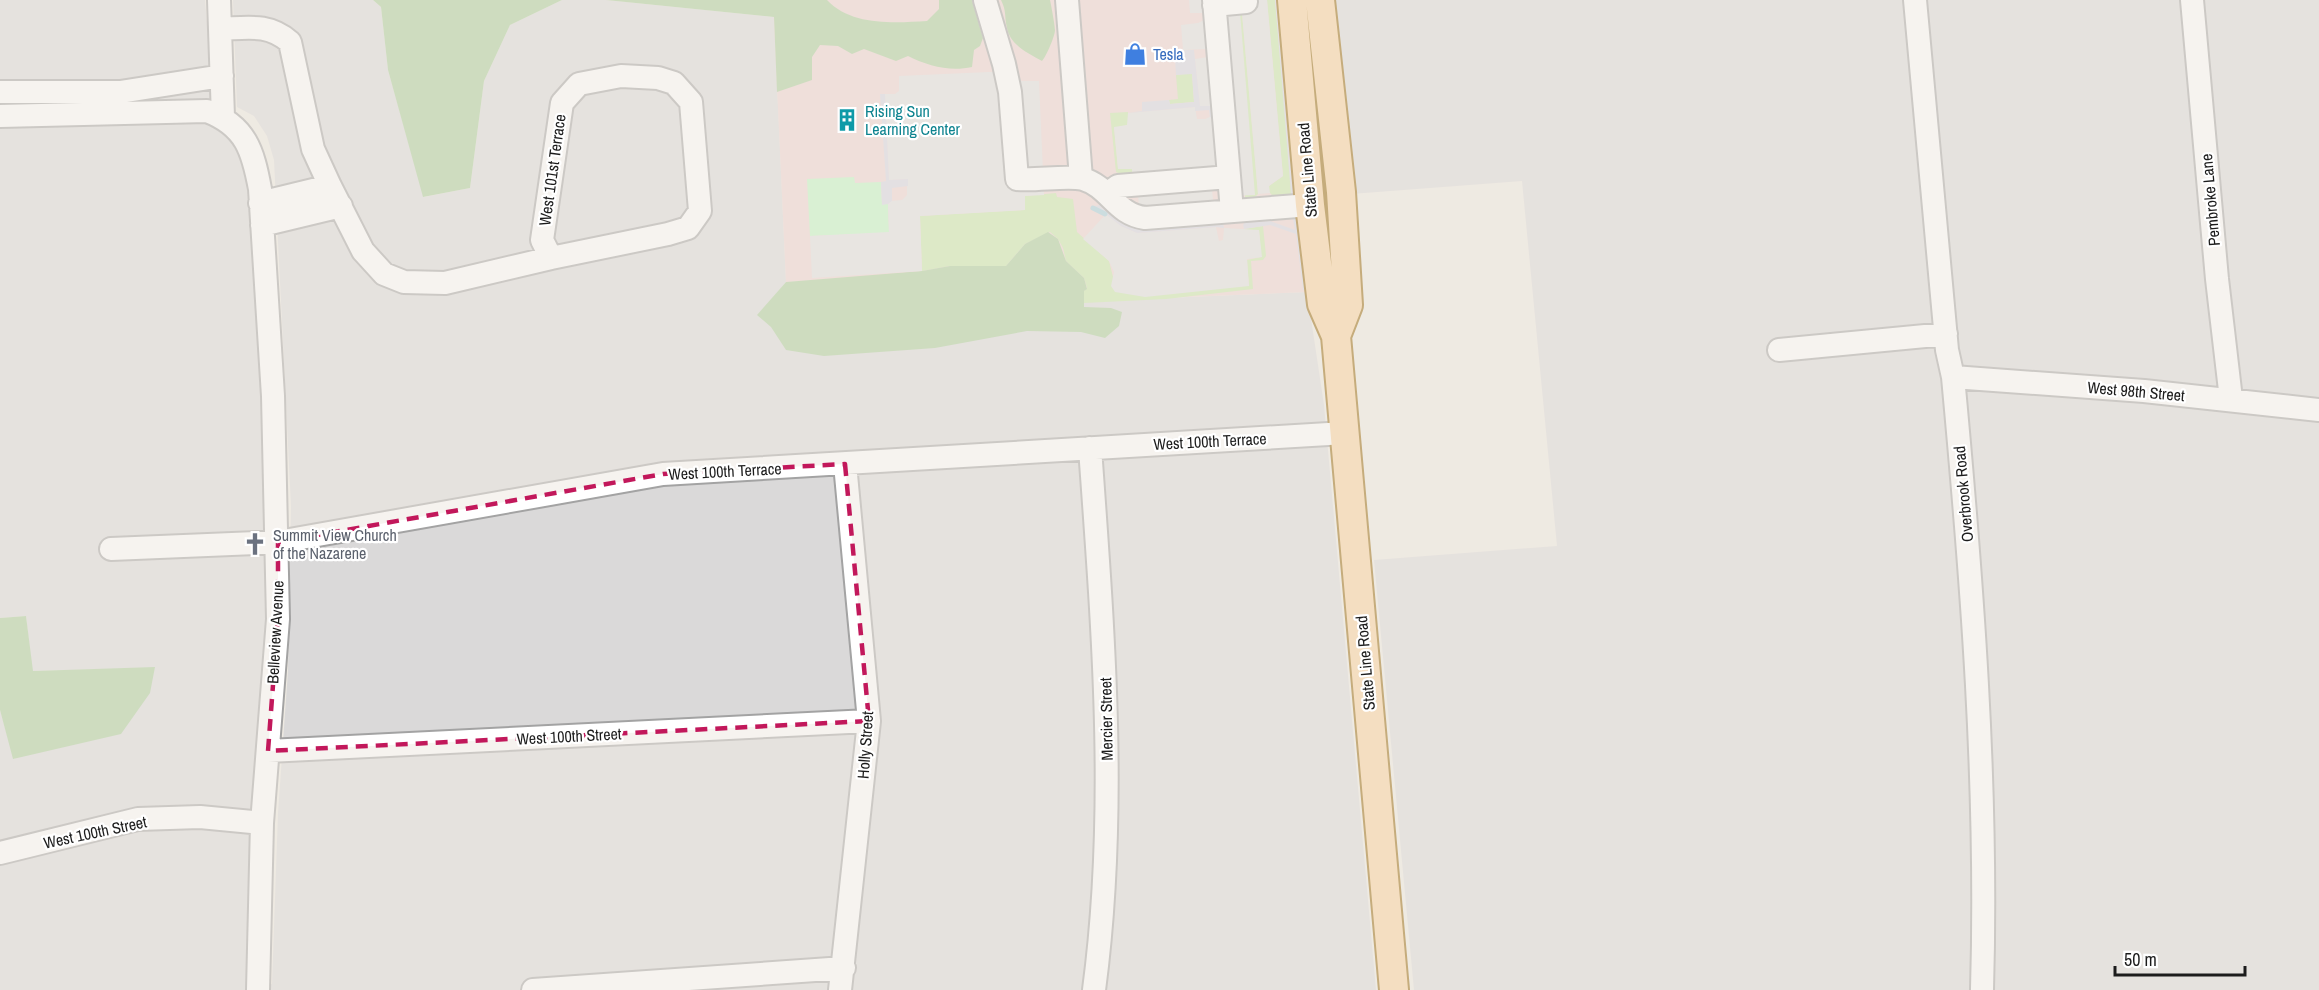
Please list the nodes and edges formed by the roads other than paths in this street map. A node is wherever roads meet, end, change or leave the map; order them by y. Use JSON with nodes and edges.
{"nodes":[{"id":1,"x":219,"y":0,"type":"edge"},
{"id":2,"x":985,"y":0,"type":"edge"},
{"id":3,"x":1067,"y":0,"type":"edge"},
{"id":4,"x":1292,"y":0,"type":"edge"},
{"id":5,"x":1320,"y":0,"type":"edge"},
{"id":6,"x":1915,"y":0,"type":"edge"},
{"id":7,"x":2192,"y":0,"type":"edge"},
{"id":8,"x":1214,"y":2,"type":"edge"},
{"id":9,"x":1246,"y":2,"type":"dead end"},
{"id":10,"x":220,"y":29,"type":"junction"},
{"id":11,"x":222,"y":76,"type":"junction"},
{"id":12,"x":0,"y":92,"type":"edge"},
{"id":13,"x":0,"y":116,"type":"edge"},
{"id":14,"x":223,"y":117,"type":"junction"},
{"id":15,"x":1229,"y":177,"type":"junction"},
{"id":16,"x":1081,"y":178,"type":"junction"},
{"id":17,"x":330,"y":186,"type":"junction"},
{"id":18,"x":1107,"y":194,"type":"junction"},
{"id":19,"x":260,"y":203,"type":"junction"},
{"id":20,"x":1310,"y":205,"type":"junction"},
{"id":21,"x":340,"y":206,"type":"junction"},
{"id":22,"x":1232,"y":211,"type":"junction"},
{"id":23,"x":262,"y":225,"type":"junction"},
{"id":24,"x":551,"y":258,"type":"junction"},
{"id":25,"x":1946,"y":334,"type":"junction"},
{"id":26,"x":1336,"y":336,"type":"junction"},
{"id":27,"x":1779,"y":350,"type":"dead end"},
{"id":28,"x":1953,"y":377,"type":"junction"},
{"id":29,"x":2231,"y":399,"type":"junction"},
{"id":30,"x":2319,"y":410,"type":"edge"},
{"id":31,"x":1345,"y":433,"type":"junction"},
{"id":32,"x":1090,"y":448,"type":"junction"},
{"id":33,"x":845,"y":464,"type":"junction"},
{"id":34,"x":278,"y":542,"type":"junction"},
{"id":35,"x":111,"y":549,"type":"dead end"},
{"id":36,"x":869,"y":721,"type":"junction"},
{"id":37,"x":268,"y":751,"type":"junction"},
{"id":38,"x":262,"y":823,"type":"junction"},
{"id":39,"x":0,"y":853,"type":"edge"},
{"id":40,"x":842,"y":979,"type":"edge"},
{"id":41,"x":258,"y":990,"type":"edge"},
{"id":42,"x":533,"y":990,"type":"edge"},
{"id":43,"x":1094,"y":990,"type":"edge"},
{"id":44,"x":1394,"y":990,"type":"edge"},
{"id":45,"x":1982,"y":990,"type":"edge"}],
"edges":[{"from":1,"to":10,"type":"street"},
{"from":2,"to":16,"type":"street"},
{"from":3,"to":16,"type":"street"},
{"from":4,"to":20,"type":"main road","name":"State Line Road"},
{"from":5,"to":26,"type":"main road","name":"State Line Road"},
{"from":6,"to":25,"type":"street","name":"Overbrook Road"},
{"from":7,"to":29,"type":"street","name":"Pembroke Lane"},
{"from":8,"to":9,"type":"street"},
{"from":8,"to":15,"type":"street"},
{"from":10,"to":11,"type":"street"},
{"from":10,"to":17,"type":"street","name":"West 101st Terrace"},
{"from":11,"to":12,"type":"street"},
{"from":11,"to":14,"type":"street"},
{"from":13,"to":14,"type":"street"},
{"from":14,"to":19,"type":"street"},
{"from":15,"to":18,"type":"street"},
{"from":15,"to":22,"type":"street"},
{"from":16,"to":18,"type":"street"},
{"from":17,"to":19,"type":"street"},
{"from":17,"to":21,"type":"street","name":"West 101st Terrace"},
{"from":18,"to":22,"type":"street"},
{"from":19,"to":23,"type":"street","name":"Belleview Avenue"},
{"from":20,"to":22,"type":"street"},
{"from":20,"to":26,"type":"main road","name":"State Line Road"},
{"from":21,"to":23,"type":"street"},
{"from":21,"to":24,"type":"street","name":"West 101st Terrace"},
{"from":23,"to":34,"type":"street","name":"Belleview Avenue"},
{"from":24,"to":24,"type":"street","name":"West 101st Terrace"},
{"from":25,"to":27,"type":"street"},
{"from":25,"to":28,"type":"street","name":"Overbrook Road"},
{"from":26,"to":31,"type":"main road","name":"State Line Road"},
{"from":28,"to":29,"type":"street","name":"West 98th Street"},
{"from":28,"to":45,"type":"street","name":"Overbrook Road"},
{"from":29,"to":30,"type":"street","name":"West 98th Street"},
{"from":31,"to":32,"type":"street","name":"West 100th Terrace"},
{"from":31,"to":44,"type":"main road","name":"State Line Road"},
{"from":32,"to":33,"type":"street","name":"West 100th Terrace"},
{"from":32,"to":43,"type":"street","name":"Mercier Street"},
{"from":33,"to":34,"type":"street","name":"West 100th Terrace"},
{"from":33,"to":36,"type":"street","name":"Holly Street"},
{"from":34,"to":35,"type":"street","name":"West 100th Terrace"},
{"from":34,"to":37,"type":"street","name":"Belleview Avenue"},
{"from":36,"to":37,"type":"street","name":"West 100th Street"},
{"from":36,"to":40,"type":"street","name":"Holly Street"},
{"from":37,"to":38,"type":"street","name":"Belleview Avenue"},
{"from":38,"to":39,"type":"street","name":"West 100th Street"},
{"from":38,"to":41,"type":"street","name":"Belleview Avenue"},
{"from":40,"to":42,"type":"street"}]}
